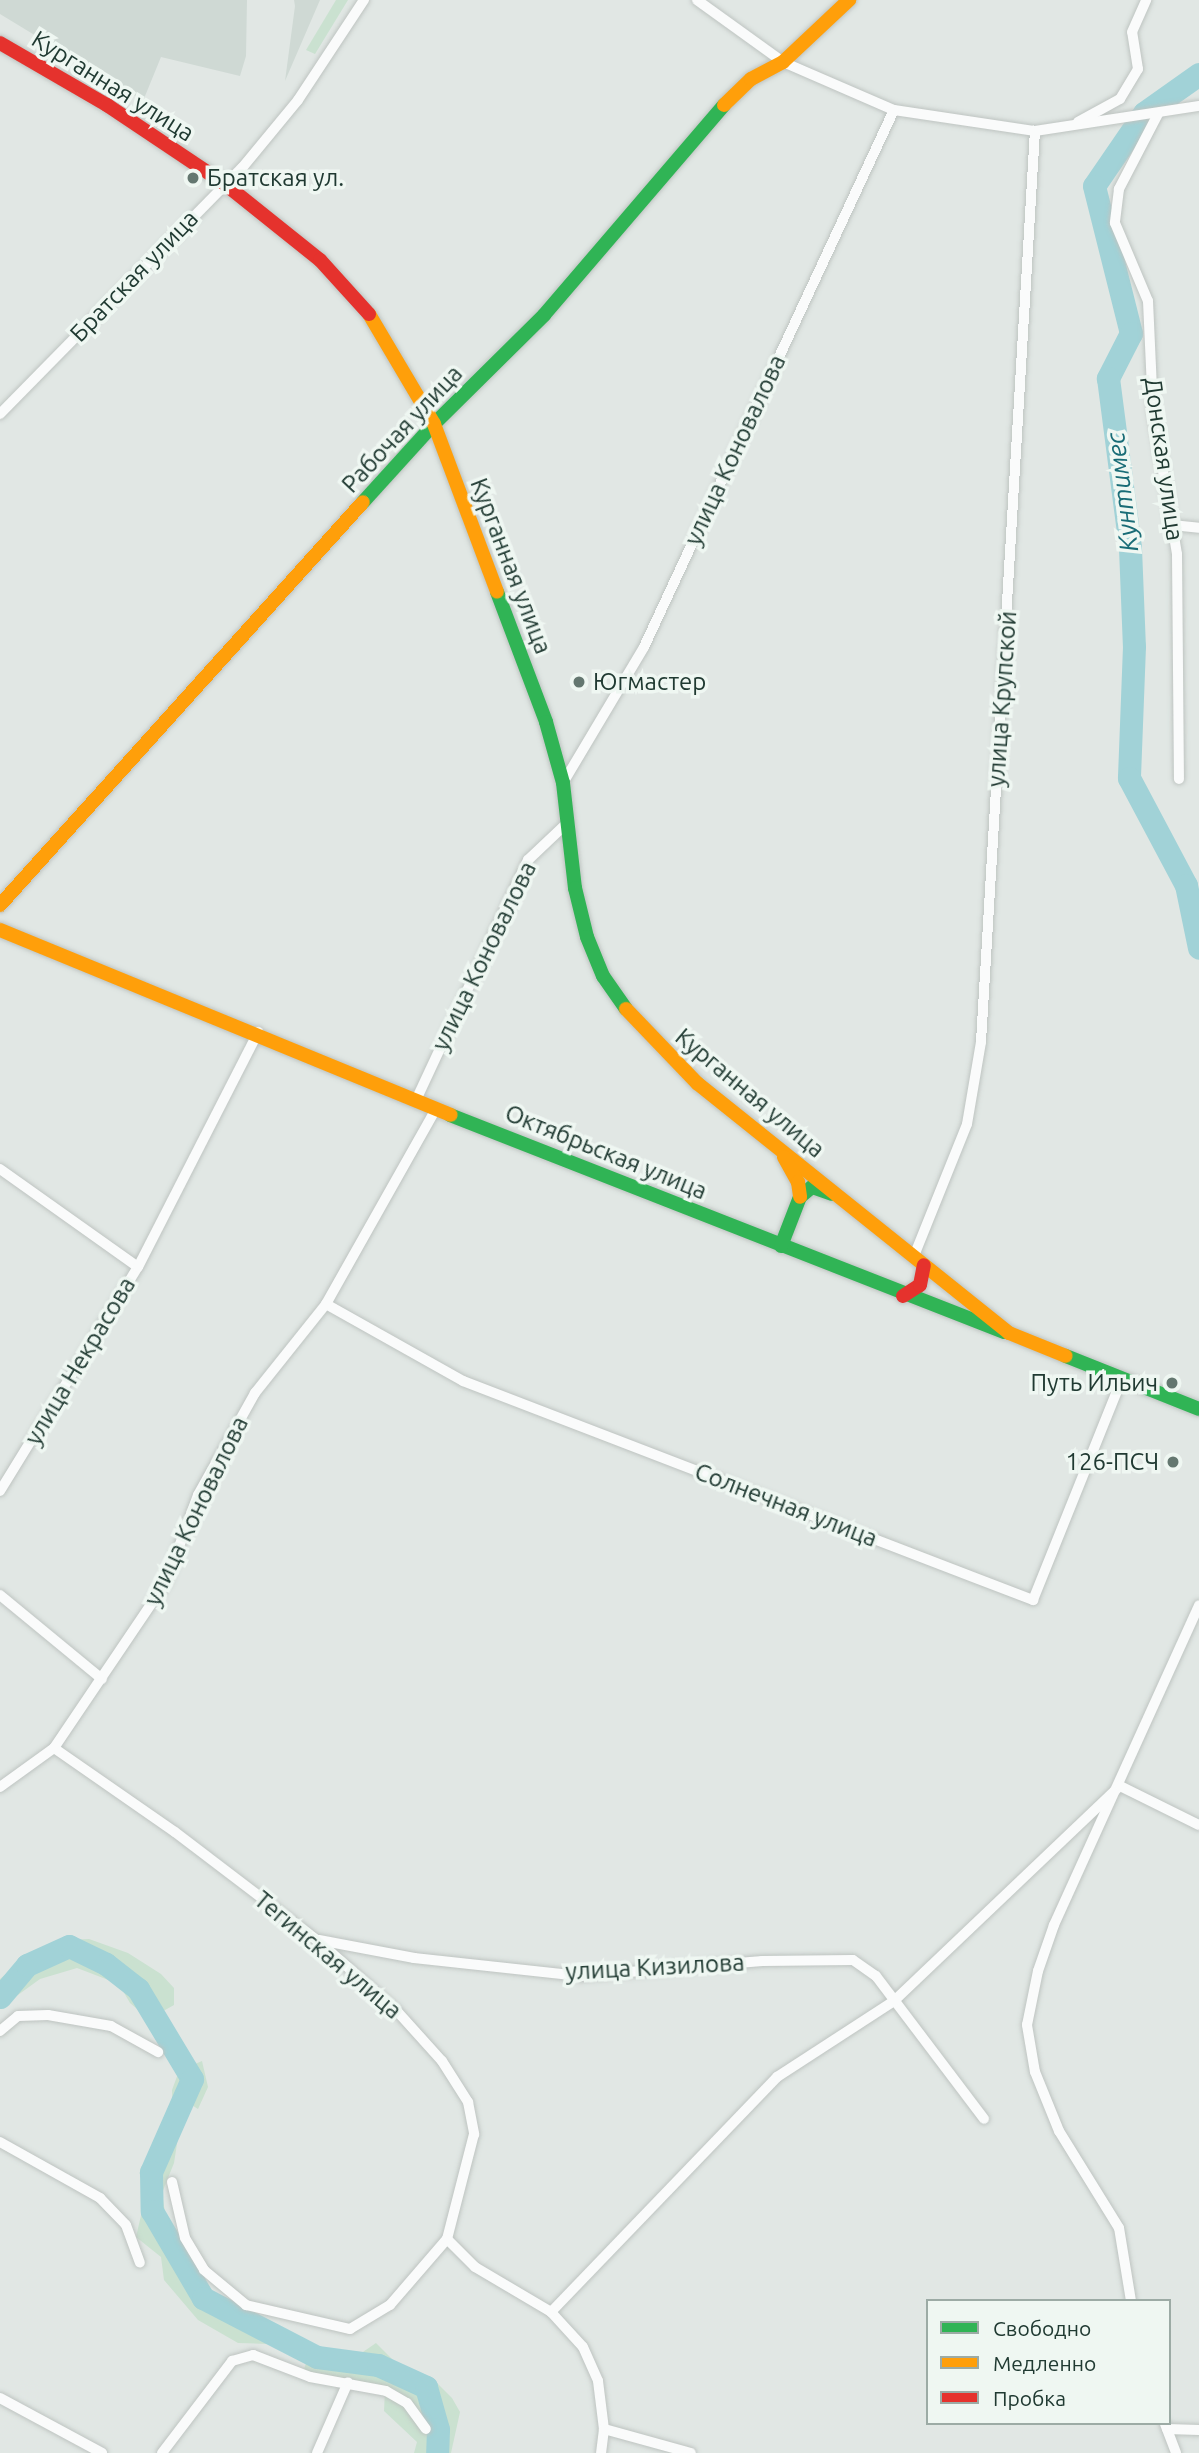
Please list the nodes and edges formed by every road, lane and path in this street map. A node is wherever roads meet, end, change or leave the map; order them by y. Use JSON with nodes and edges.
{"nodes":[{"id":1,"x":364,"y":0,"type":"edge"},
{"id":2,"x":697,"y":0,"type":"edge"},
{"id":3,"x":849,"y":0,"type":"edge"},
{"id":4,"x":1146,"y":0,"type":"edge"},
{"id":5,"x":0,"y":43,"type":"edge"},
{"id":6,"x":783,"y":62,"type":"junction"},
{"id":7,"x":1199,"y":106,"type":"edge"},
{"id":8,"x":894,"y":110,"type":"junction"},
{"id":9,"x":1158,"y":114,"type":"junction"},
{"id":10,"x":1071,"y":126,"type":"junction"},
{"id":11,"x":1035,"y":131,"type":"junction"},
{"id":12,"x":225,"y":184,"type":"junction"},
{"id":13,"x":0,"y":414,"type":"edge"},
{"id":14,"x":434,"y":424,"type":"junction"},
{"id":15,"x":1172,"y":525,"type":"junction"},
{"id":16,"x":1199,"y":528,"type":"edge"},
{"id":17,"x":1180,"y":779,"type":"dead end"},
{"id":18,"x":563,"y":783,"type":"junction"},
{"id":19,"x":567,"y":823,"type":"junction"},
{"id":20,"x":0,"y":905,"type":"edge"},
{"id":21,"x":0,"y":930,"type":"edge"},
{"id":22,"x":258,"y":1032,"type":"junction"},
{"id":23,"x":416,"y":1100,"type":"junction"},
{"id":24,"x":436,"y":1109,"type":"junction"},
{"id":25,"x":777,"y":1148,"type":"junction"},
{"id":26,"x":0,"y":1169,"type":"edge"},
{"id":27,"x":800,"y":1197,"type":"junction"},
{"id":28,"x":843,"y":1199,"type":"junction"},
{"id":29,"x":781,"y":1246,"type":"junction"},
{"id":30,"x":919,"y":1261,"type":"junction"},
{"id":31,"x":138,"y":1267,"type":"junction"},
{"id":32,"x":903,"y":1296,"type":"junction"},
{"id":33,"x":326,"y":1304,"type":"junction"},
{"id":34,"x":1009,"y":1334,"type":"junction"},
{"id":35,"x":1122,"y":1379,"type":"junction"},
{"id":36,"x":1199,"y":1409,"type":"edge"},
{"id":37,"x":0,"y":1491,"type":"edge"},
{"id":38,"x":0,"y":1595,"type":"edge"},
{"id":39,"x":1199,"y":1605,"type":"edge"},
{"id":40,"x":102,"y":1679,"type":"junction"},
{"id":41,"x":54,"y":1748,"type":"junction"},
{"id":42,"x":1120,"y":1786,"type":"junction"},
{"id":43,"x":0,"y":1787,"type":"edge"},
{"id":44,"x":1199,"y":1825,"type":"edge"},
{"id":45,"x":317,"y":1940,"type":"junction"},
{"id":46,"x":894,"y":2001,"type":"junction"},
{"id":47,"x":0,"y":2032,"type":"edge"},
{"id":48,"x":158,"y":2052,"type":"dead end"},
{"id":49,"x":984,"y":2119,"type":"dead end"},
{"id":50,"x":0,"y":2142,"type":"edge"},
{"id":51,"x":172,"y":2182,"type":"dead end"},
{"id":52,"x":447,"y":2239,"type":"junction"},
{"id":53,"x":140,"y":2263,"type":"dead end"},
{"id":54,"x":1131,"y":2299,"type":"edge"},
{"id":55,"x":551,"y":2312,"type":"junction"},
{"id":56,"x":348,"y":2382,"type":"junction"},
{"id":57,"x":0,"y":2398,"type":"edge"},
{"id":58,"x":1166,"y":2426,"type":"edge"},
{"id":59,"x":426,"y":2429,"type":"dead end"},
{"id":60,"x":604,"y":2429,"type":"junction"},
{"id":61,"x":1199,"y":2430,"type":"edge"},
{"id":62,"x":102,"y":2453,"type":"edge"},
{"id":63,"x":162,"y":2453,"type":"edge"},
{"id":64,"x":317,"y":2453,"type":"edge"},
{"id":65,"x":601,"y":2453,"type":"edge"},
{"id":66,"x":691,"y":2453,"type":"edge"},
{"id":67,"x":1176,"y":2453,"type":"edge"}],
"edges":[{"from":1,"to":12,"type":"street","name":"Братская улица"},
{"from":2,"to":6,"type":"street"},
{"from":3,"to":6,"type":"street","name":"Рабочая улица"},
{"from":4,"to":10,"type":"street"},
{"from":5,"to":12,"type":"street","name":"Курганная улица"},
{"from":6,"to":8,"type":"street"},
{"from":6,"to":14,"type":"street","name":"Рабочая улица"},
{"from":7,"to":9,"type":"street"},
{"from":8,"to":11,"type":"street"},
{"from":8,"to":18,"type":"street","name":"улица Коновалова"},
{"from":9,"to":10,"type":"street"},
{"from":9,"to":15,"type":"street","name":"Донская улица"},
{"from":10,"to":11,"type":"street"},
{"from":11,"to":30,"type":"street","name":"улица Крупской"},
{"from":12,"to":13,"type":"street","name":"Братская улица"},
{"from":12,"to":14,"type":"street","name":"Курганная улица"},
{"from":14,"to":18,"type":"street","name":"Курганная улица"},
{"from":14,"to":20,"type":"street","name":"Рабочая улица"},
{"from":15,"to":16,"type":"street"},
{"from":15,"to":17,"type":"street","name":"Донская улица"},
{"from":18,"to":19,"type":"street","name":"Курганная улица"},
{"from":19,"to":23,"type":"street","name":"улица Коновалова"},
{"from":19,"to":25,"type":"street","name":"Курганная улица"},
{"from":21,"to":22,"type":"street","name":"Октябрьская улица"},
{"from":22,"to":23,"type":"street","name":"Октябрьская улица"},
{"from":22,"to":31,"type":"street","name":"улица Некрасова"},
{"from":23,"to":24,"type":"street","name":"Октябрьская улица"},
{"from":24,"to":29,"type":"street","name":"Октябрьская улица"},
{"from":24,"to":33,"type":"street","name":"улица Коновалова"},
{"from":25,"to":27,"type":"street"},
{"from":25,"to":28,"type":"street","name":"Курганная улица"},
{"from":26,"to":31,"type":"street","name":"улица Некрасова"},
{"from":27,"to":28,"type":"street","name":"Курганная улица"},
{"from":27,"to":29,"type":"street","name":"Курганная улица"},
{"from":28,"to":30,"type":"street","name":"Курганная улица"},
{"from":29,"to":32,"type":"street","name":"Октябрьская улица"},
{"from":30,"to":32,"type":"street"},
{"from":30,"to":34,"type":"street","name":"Курганная улица"},
{"from":31,"to":37,"type":"street","name":"улица Некрасова"},
{"from":32,"to":34,"type":"street","name":"Октябрьская улица"},
{"from":33,"to":35,"type":"street","name":"Солнечная улица"},
{"from":33,"to":40,"type":"street","name":"улица Коновалова"},
{"from":34,"to":35,"type":"street","name":"Октябрьская улица"},
{"from":35,"to":36,"type":"street","name":"Октябрьская улица"},
{"from":38,"to":40,"type":"street"},
{"from":39,"to":42,"type":"street"},
{"from":40,"to":41,"type":"street","name":"улица Коновалова"},
{"from":41,"to":43,"type":"street","name":"улица Коновалова"},
{"from":41,"to":45,"type":"street","name":"Тегинская улица"},
{"from":42,"to":44,"type":"street"},
{"from":42,"to":46,"type":"street"},
{"from":42,"to":54,"type":"street"},
{"from":45,"to":46,"type":"street","name":"улица Кизилова"},
{"from":45,"to":52,"type":"street","name":"Тегинская улица"},
{"from":46,"to":49,"type":"street","name":"улица Кизилова"},
{"from":46,"to":55,"type":"street"},
{"from":47,"to":48,"type":"street"},
{"from":50,"to":53,"type":"street"},
{"from":51,"to":52,"type":"street","name":"Тегинская улица"},
{"from":52,"to":55,"type":"street"},
{"from":55,"to":60,"type":"street"},
{"from":56,"to":59,"type":"street"},
{"from":56,"to":63,"type":"street"},
{"from":56,"to":64,"type":"street"},
{"from":57,"to":62,"type":"street"},
{"from":58,"to":61,"type":"street"},
{"from":58,"to":67,"type":"street"},
{"from":60,"to":65,"type":"street"},
{"from":60,"to":66,"type":"street"}]}
